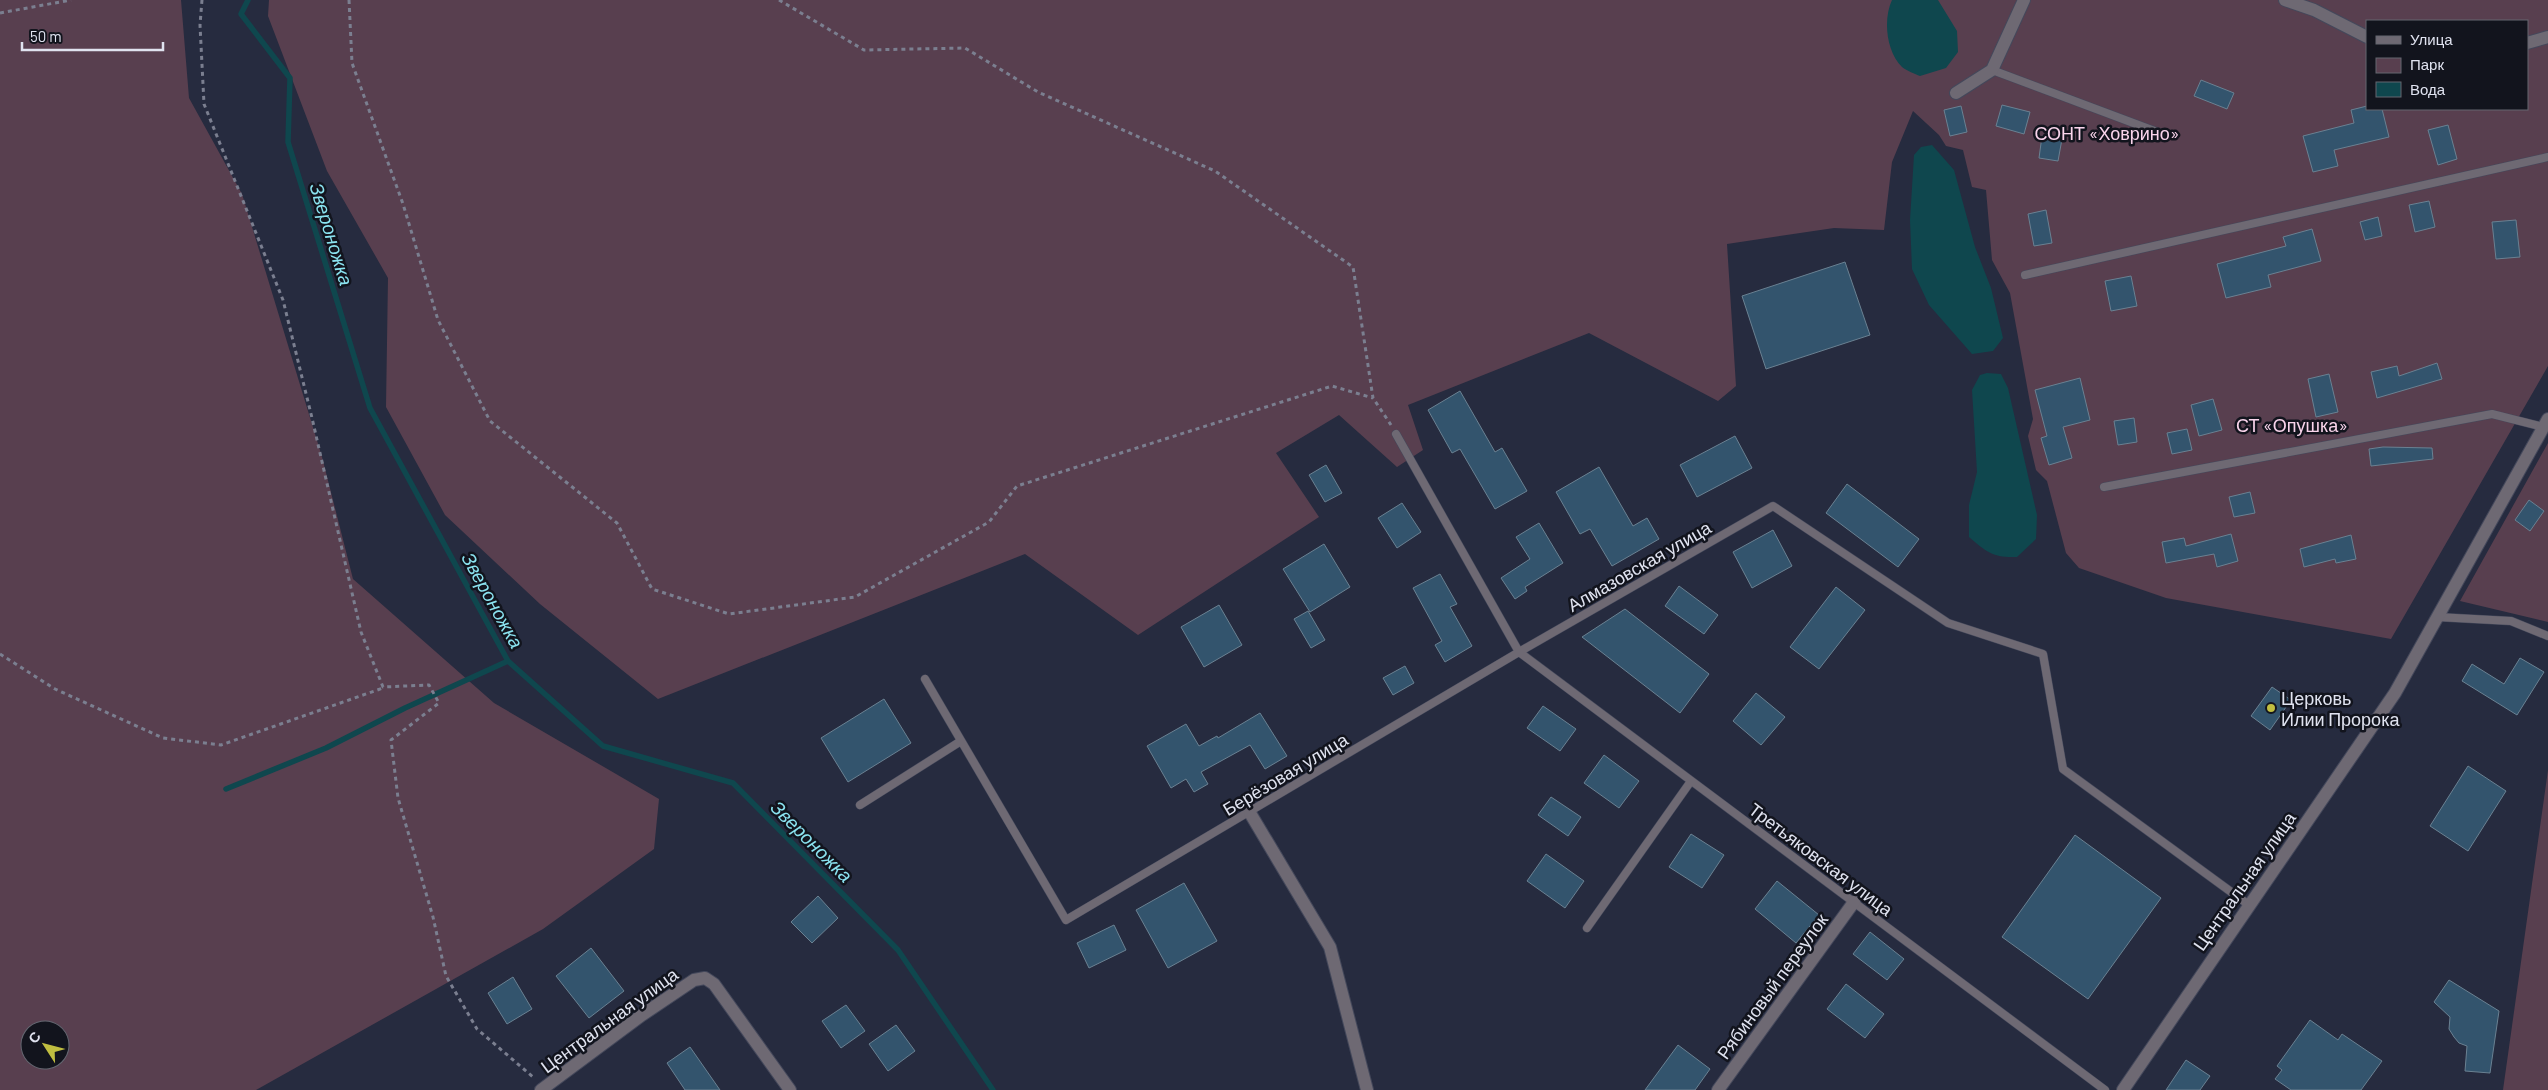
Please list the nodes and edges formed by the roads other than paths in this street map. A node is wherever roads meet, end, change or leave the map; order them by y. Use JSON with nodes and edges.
{"nodes":[{"id":1,"x":2024,"y":0,"type":"edge"},
{"id":2,"x":2285,"y":0,"type":"edge"},
{"id":3,"x":2366,"y":36,"type":"edge"},
{"id":4,"x":2548,"y":37,"type":"edge"},
{"id":5,"x":2528,"y":43,"type":"edge"},
{"id":6,"x":1992,"y":70,"type":"junction"},
{"id":7,"x":1956,"y":93,"type":"dead end"},
{"id":8,"x":2160,"y":133,"type":"dead end"},
{"id":9,"x":2548,"y":157,"type":"edge"},
{"id":10,"x":2025,"y":275,"type":"dead end"},
{"id":11,"x":2546,"y":423,"type":"edge"},
{"id":12,"x":1396,"y":434,"type":"road end"},
{"id":13,"x":2104,"y":487,"type":"dead end"},
{"id":14,"x":2437,"y":617,"type":"junction"},
{"id":15,"x":2548,"y":636,"type":"edge"},
{"id":16,"x":1519,"y":652,"type":"junction"},
{"id":17,"x":925,"y":679,"type":"dead end"},
{"id":18,"x":961,"y":741,"type":"junction"},
{"id":19,"x":1691,"y":780,"type":"junction"},
{"id":20,"x":860,"y":805,"type":"dead end"},
{"id":21,"x":1250,"y":813,"type":"junction"},
{"id":22,"x":1854,"y":902,"type":"junction"},
{"id":23,"x":2249,"y":904,"type":"junction"},
{"id":24,"x":1588,"y":928,"type":"dead end"},
{"id":25,"x":543,"y":1089,"type":"edge"},
{"id":26,"x":790,"y":1090,"type":"edge"},
{"id":27,"x":1368,"y":1090,"type":"edge"},
{"id":28,"x":1718,"y":1090,"type":"edge"},
{"id":29,"x":2106,"y":1090,"type":"edge"},
{"id":30,"x":2123,"y":1090,"type":"edge"}],
"edges":[{"from":1,"to":6,"type":"street"},
{"from":2,"to":3,"type":"street"},
{"from":4,"to":5,"type":"street"},
{"from":6,"to":7,"type":"street"},
{"from":6,"to":8,"type":"lane"},
{"from":9,"to":10,"type":"lane"},
{"from":11,"to":13,"type":"lane"},
{"from":11,"to":14,"type":"street","name":"Центральная улица"},
{"from":12,"to":16,"type":"lane"},
{"from":14,"to":15,"type":"lane"},
{"from":14,"to":23,"type":"street","name":"Центральная улица"},
{"from":16,"to":19,"type":"lane","name":"Третьяковская улица"},
{"from":16,"to":21,"type":"lane","name":"Берёзовая улица"},
{"from":16,"to":23,"type":"lane","name":"Алмазовская улица"},
{"from":17,"to":18,"type":"lane"},
{"from":18,"to":20,"type":"lane"},
{"from":18,"to":21,"type":"lane","name":"Берёзовая улица"},
{"from":19,"to":22,"type":"lane","name":"Третьяковская улица"},
{"from":19,"to":24,"type":"lane"},
{"from":21,"to":27,"type":"street"},
{"from":22,"to":28,"type":"street","name":"Рябиновый переулок"},
{"from":22,"to":29,"type":"lane","name":"Третьяковская улица"},
{"from":23,"to":30,"type":"street","name":"Центральная улица"},
{"from":25,"to":26,"type":"street","name":"Центральная улица"}]}
